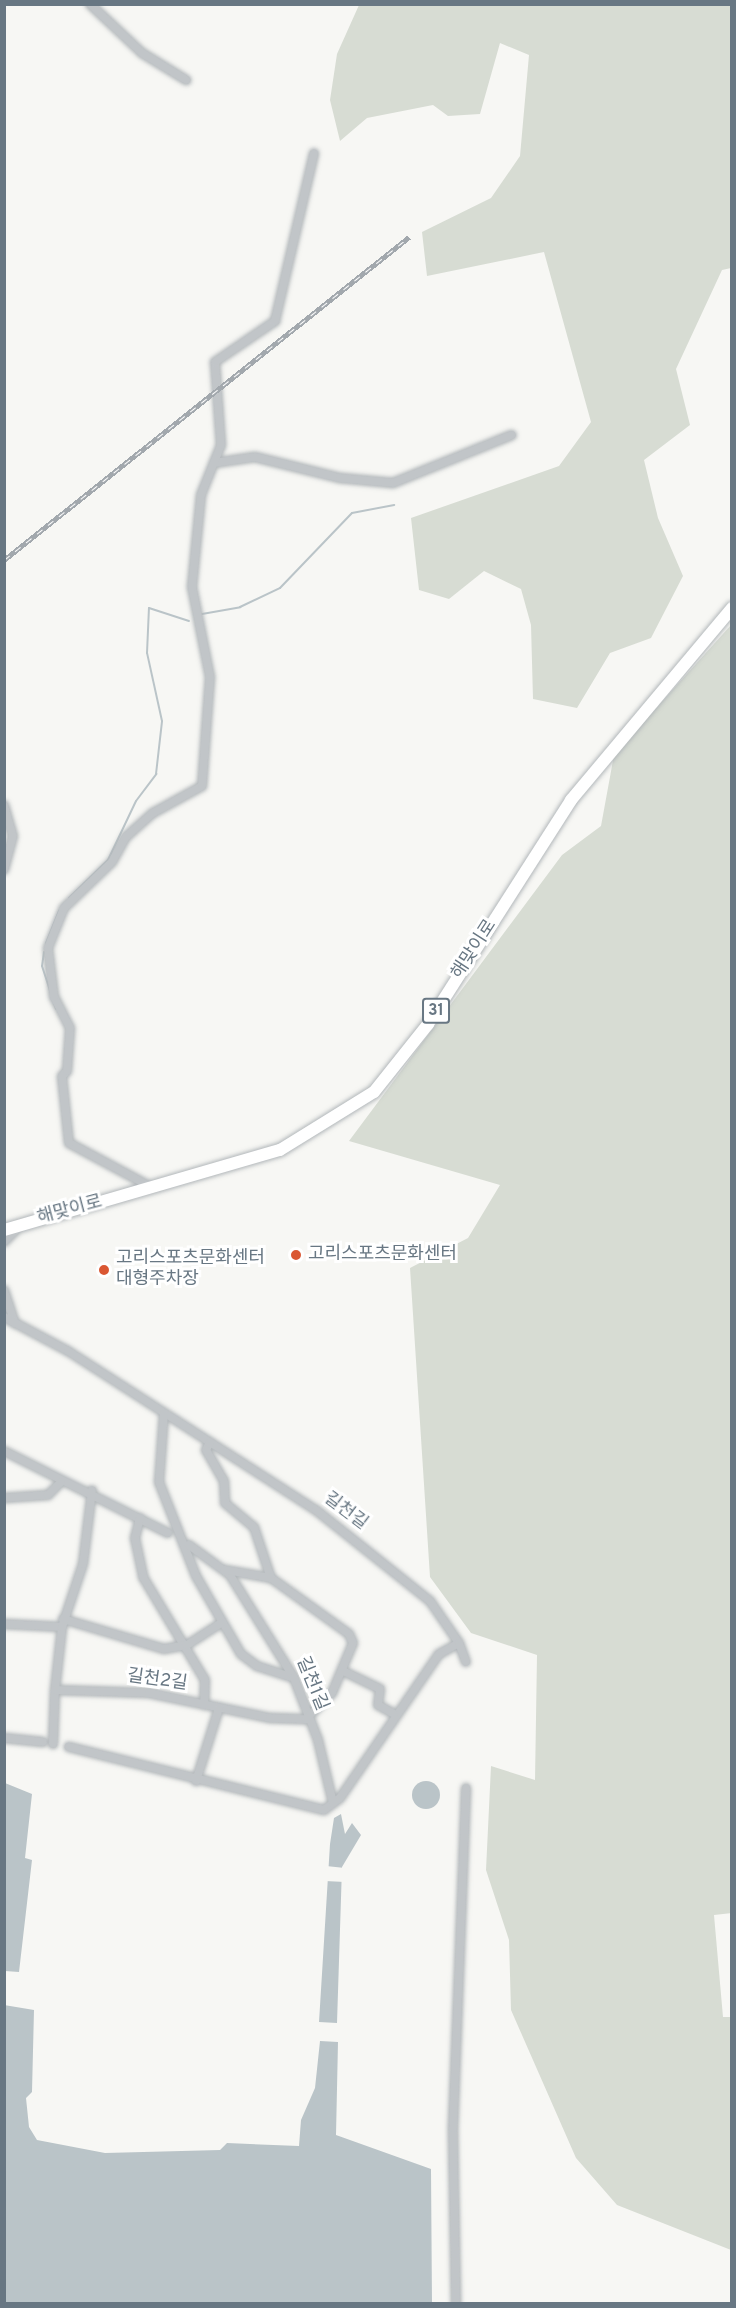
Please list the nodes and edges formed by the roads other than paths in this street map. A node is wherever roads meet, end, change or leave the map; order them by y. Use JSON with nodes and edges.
{"nodes":[{"id":1,"x":90,"y":4,"type":"edge"},
{"id":2,"x":186,"y":80,"type":"dead end"},
{"id":3,"x":314,"y":153,"type":"dead end"},
{"id":4,"x":512,"y":435,"type":"dead end"},
{"id":5,"x":214,"y":463,"type":"junction"},
{"id":6,"x":732,"y":608,"type":"edge"},
{"id":7,"x":4,"y":805,"type":"edge"},
{"id":8,"x":4,"y":870,"type":"edge"},
{"id":9,"x":153,"y":1188,"type":"junction"},
{"id":10,"x":23,"y":1224,"type":"junction"},
{"id":11,"x":4,"y":1230,"type":"edge"},
{"id":12,"x":4,"y":1242,"type":"edge"},
{"id":13,"x":4,"y":1290,"type":"edge"},
{"id":14,"x":4,"y":1317,"type":"edge"},
{"id":15,"x":15,"y":1324,"type":"junction"},
{"id":16,"x":164,"y":1413,"type":"junction"},
{"id":17,"x":210,"y":1442,"type":"junction"},
{"id":18,"x":4,"y":1451,"type":"edge"},
{"id":19,"x":61,"y":1482,"type":"junction"},
{"id":20,"x":92,"y":1491,"type":"junction"},
{"id":21,"x":4,"y":1498,"type":"edge"},
{"id":22,"x":140,"y":1518,"type":"junction"},
{"id":23,"x":168,"y":1533,"type":"dead end"},
{"id":24,"x":189,"y":1545,"type":"dead end"},
{"id":25,"x":225,"y":1570,"type":"junction"},
{"id":26,"x":271,"y":1578,"type":"junction"},
{"id":27,"x":63,"y":1623,"type":"junction"},
{"id":28,"x":221,"y":1623,"type":"junction"},
{"id":29,"x":4,"y":1624,"type":"edge"},
{"id":30,"x":459,"y":1643,"type":"junction"},
{"id":31,"x":187,"y":1645,"type":"junction"},
{"id":32,"x":466,"y":1662,"type":"dead end"},
{"id":33,"x":343,"y":1671,"type":"junction"},
{"id":34,"x":294,"y":1678,"type":"junction"},
{"id":35,"x":55,"y":1690,"type":"junction"},
{"id":36,"x":204,"y":1705,"type":"junction"},
{"id":37,"x":219,"y":1708,"type":"junction"},
{"id":38,"x":394,"y":1714,"type":"junction"},
{"id":39,"x":306,"y":1719,"type":"junction"},
{"id":40,"x":4,"y":1738,"type":"edge"},
{"id":41,"x":69,"y":1747,"type":"dead end"},
{"id":42,"x":196,"y":1781,"type":"junction"},
{"id":43,"x":466,"y":1788,"type":"dead end"},
{"id":44,"x":333,"y":1803,"type":"junction"},
{"id":45,"x":456,"y":2304,"type":"edge"}],
"edges":[{"from":1,"to":2,"type":"street"},
{"from":3,"to":5,"type":"street"},
{"from":4,"to":5,"type":"street"},
{"from":5,"to":9,"type":"street"},
{"from":6,"to":9,"type":"main road","name":"해맞이로","number":"31"},
{"from":7,"to":8,"type":"street"},
{"from":9,"to":10,"type":"main road","name":"해맞이로","number":"31"},
{"from":10,"to":11,"type":"main road","name":"해맞이로","number":"31"},
{"from":10,"to":12,"type":"street"},
{"from":13,"to":15,"type":"street"},
{"from":14,"to":15,"type":"street","name":"길천길"},
{"from":15,"to":16,"type":"street","name":"길천길"},
{"from":16,"to":17,"type":"street","name":"길천길"},
{"from":16,"to":28,"type":"street"},
{"from":17,"to":26,"type":"street"},
{"from":17,"to":30,"type":"street","name":"길천길"},
{"from":18,"to":19,"type":"street"},
{"from":19,"to":20,"type":"street"},
{"from":19,"to":21,"type":"street"},
{"from":20,"to":22,"type":"street"},
{"from":20,"to":27,"type":"street"},
{"from":22,"to":23,"type":"street"},
{"from":22,"to":31,"type":"street"},
{"from":24,"to":25,"type":"street","name":"길천1길"},
{"from":25,"to":26,"type":"street"},
{"from":25,"to":34,"type":"street","name":"길천1길"},
{"from":26,"to":33,"type":"street"},
{"from":27,"to":29,"type":"street"},
{"from":27,"to":31,"type":"street"},
{"from":27,"to":35,"type":"street"},
{"from":28,"to":31,"type":"street"},
{"from":28,"to":34,"type":"street"},
{"from":30,"to":32,"type":"street","name":"길천길"},
{"from":30,"to":38,"type":"street"},
{"from":31,"to":36,"type":"street"},
{"from":33,"to":38,"type":"street"},
{"from":33,"to":39,"type":"street"},
{"from":34,"to":39,"type":"street","name":"길천1길"},
{"from":35,"to":36,"type":"street","name":"길천2길"},
{"from":35,"to":40,"type":"street"},
{"from":36,"to":37,"type":"street","name":"길천2길"},
{"from":37,"to":39,"type":"street","name":"길천2길"},
{"from":37,"to":42,"type":"street"},
{"from":38,"to":44,"type":"street"},
{"from":39,"to":44,"type":"street","name":"길천1길"},
{"from":41,"to":42,"type":"street"},
{"from":42,"to":44,"type":"street"},
{"from":43,"to":45,"type":"street"}]}
